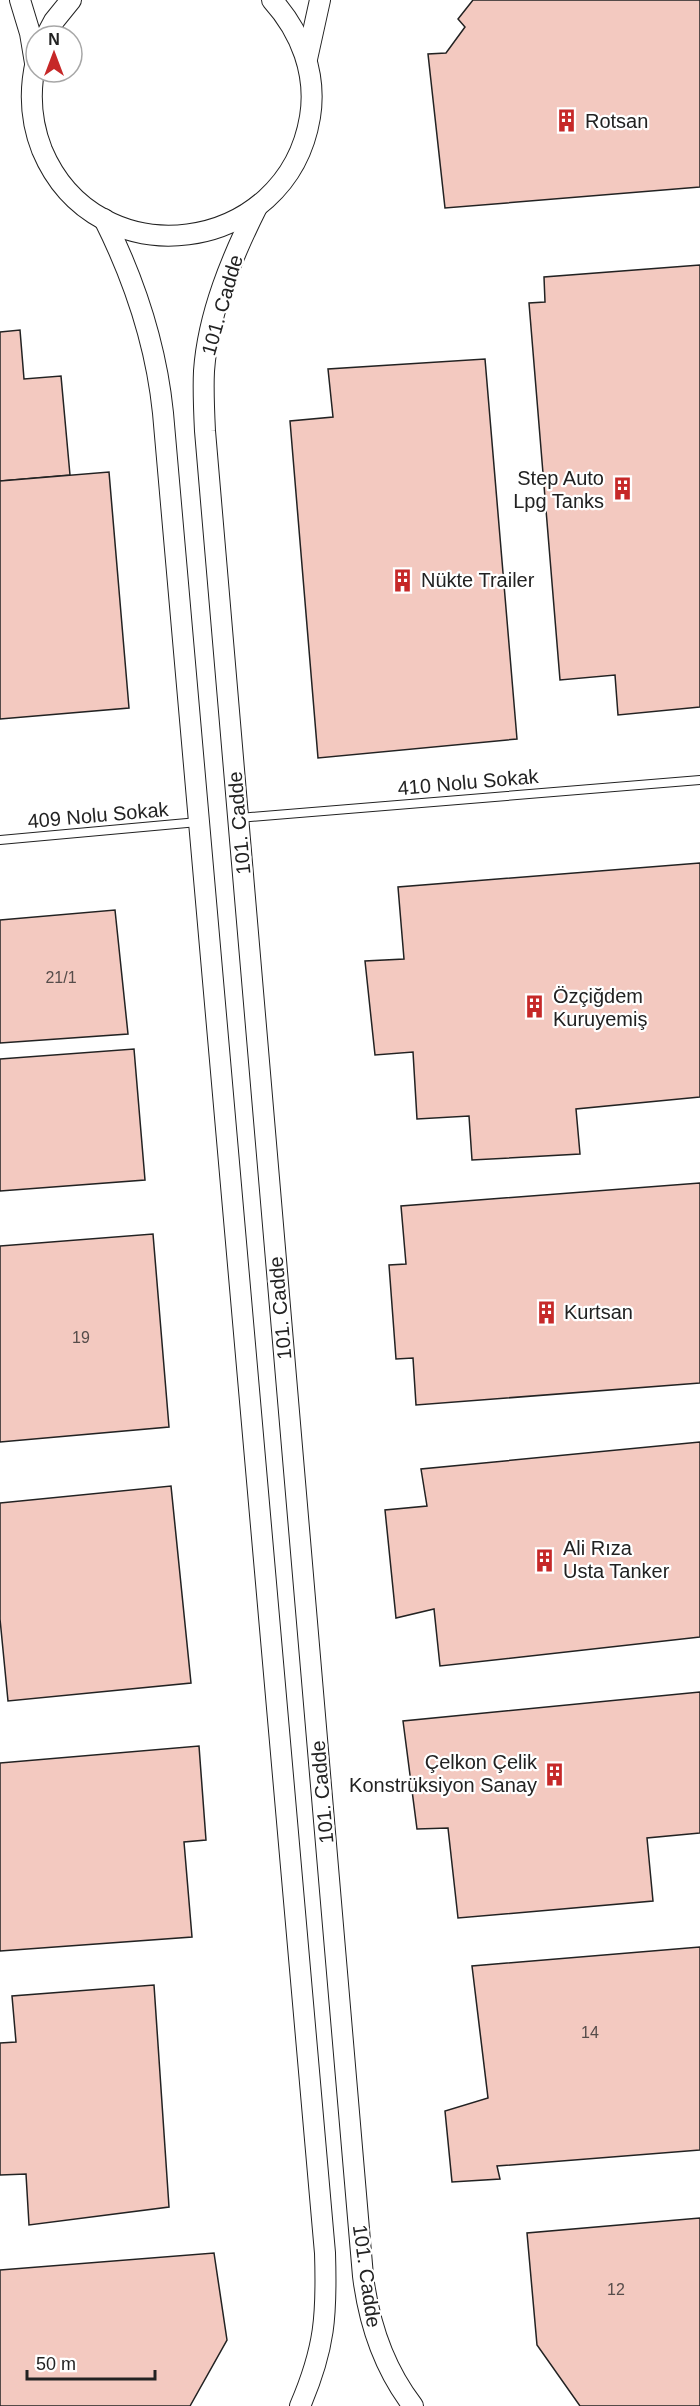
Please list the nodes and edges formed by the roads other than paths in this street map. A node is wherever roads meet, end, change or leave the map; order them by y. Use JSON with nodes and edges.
{"nodes":[{"id":1,"x":20,"y":0,"type":"edge"},
{"id":2,"x":71,"y":0,"type":"edge"},
{"id":3,"x":272,"y":0,"type":"edge"},
{"id":4,"x":320,"y":0,"type":"edge"},
{"id":5,"x":27,"y":24,"type":"edge"},
{"id":6,"x":52,"y":24,"type":"edge"},
{"id":7,"x":307,"y":62,"type":"junction"},
{"id":8,"x":33,"y":84,"type":"edge"},
{"id":9,"x":257,"y":207,"type":"junction"},
{"id":10,"x":104,"y":219,"type":"junction"},
{"id":11,"x":700,"y":780,"type":"edge"},
{"id":12,"x":239,"y":818,"type":"junction"},
{"id":13,"x":200,"y":822,"type":"junction"},
{"id":14,"x":0,"y":840,"type":"edge"},
{"id":15,"x":300,"y":2406,"type":"edge"},
{"id":16,"x":413,"y":2406,"type":"edge"}],
"edges":[{"from":1,"to":5,"type":"street"},
{"from":2,"to":6,"type":"street"},
{"from":3,"to":7,"type":"street"},
{"from":4,"to":7,"type":"street"},
{"from":7,"to":9,"type":"street"},
{"from":8,"to":10,"type":"street"},
{"from":9,"to":10,"type":"street"},
{"from":9,"to":12,"type":"street","name":"101. Cadde"},
{"from":10,"to":13,"type":"street","name":"101. Cadde"},
{"from":11,"to":12,"type":"lane","name":"410 Nolu Sokak"},
{"from":12,"to":16,"type":"street","name":"101. Cadde"},
{"from":13,"to":14,"type":"lane","name":"409 Nolu Sokak"},
{"from":13,"to":15,"type":"street","name":"101. Cadde"}]}
